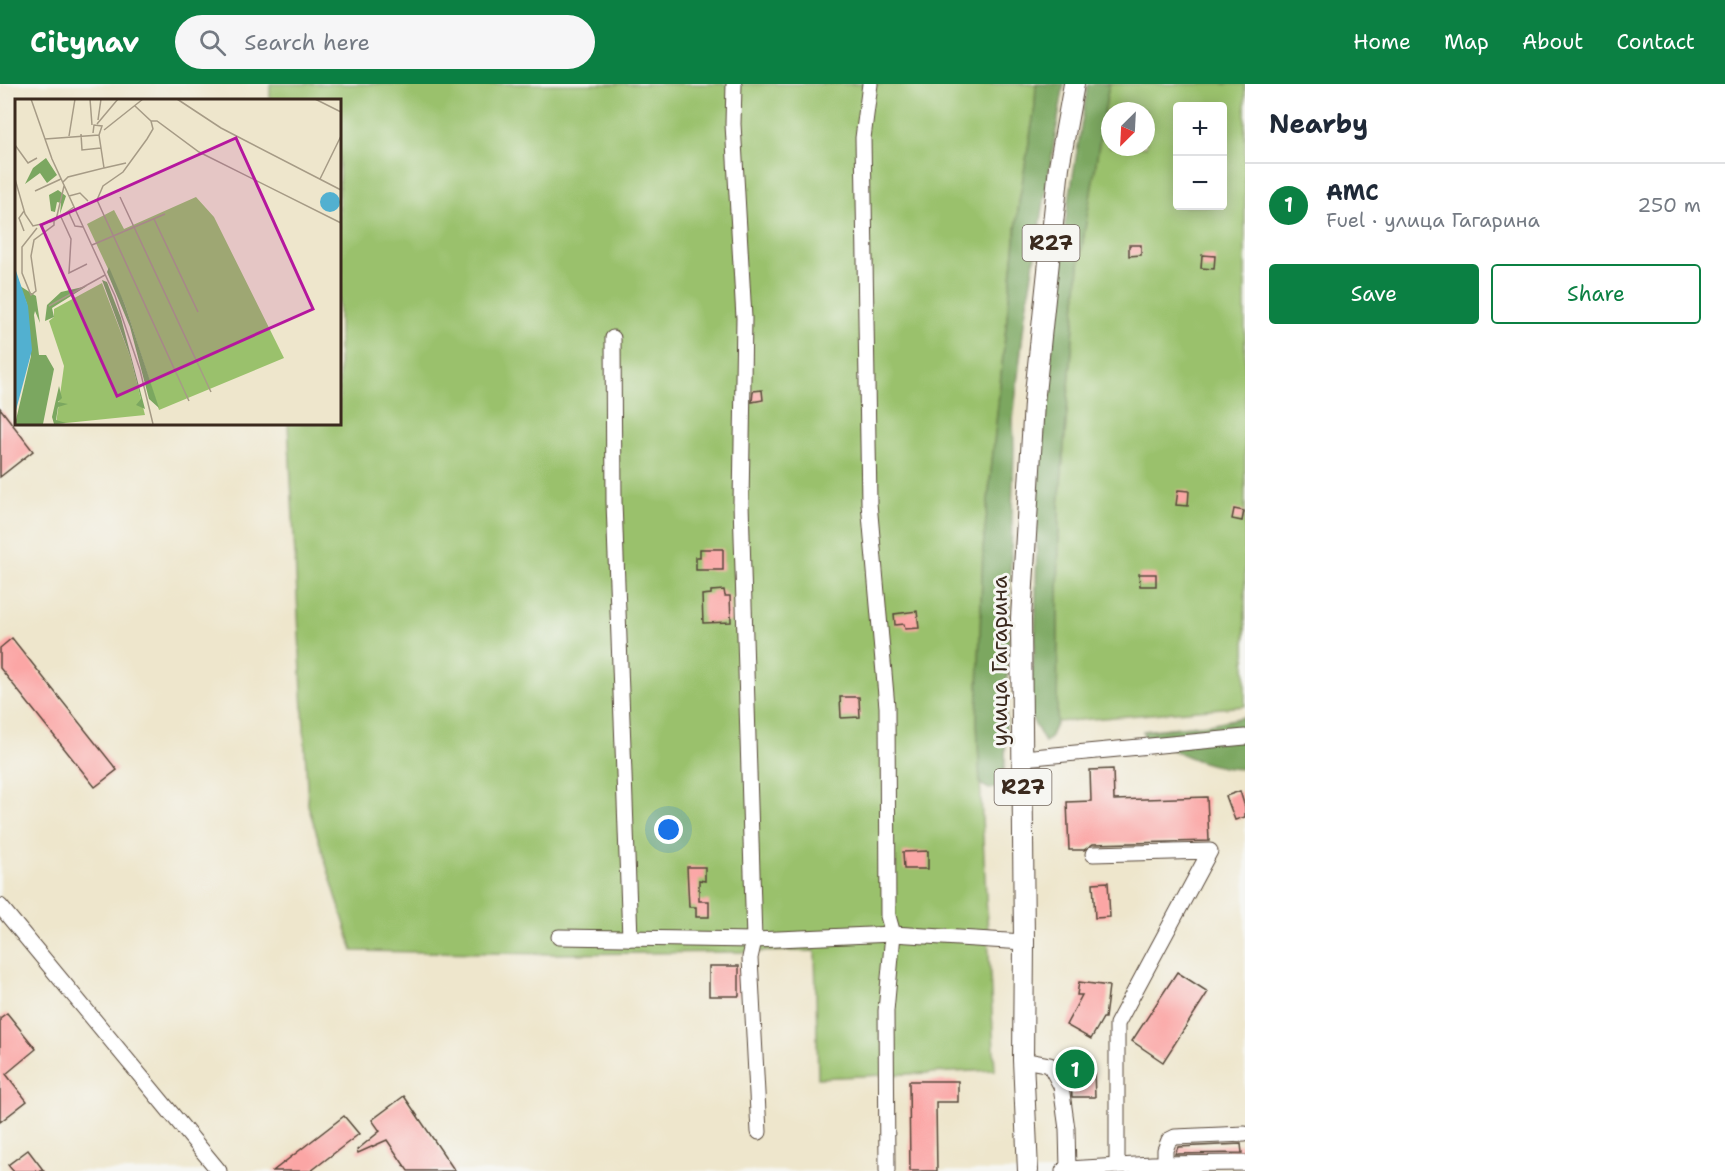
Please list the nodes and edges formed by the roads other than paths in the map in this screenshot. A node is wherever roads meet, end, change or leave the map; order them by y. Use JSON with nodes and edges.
{"nodes":[{"id":1,"x":734,"y":84,"type":"edge"},
{"id":2,"x":870,"y":84,"type":"edge"},
{"id":3,"x":1074,"y":84,"type":"edge"},
{"id":4,"x":613,"y":338,"type":"dead end"},
{"id":5,"x":1245,"y":737,"type":"edge"},
{"id":6,"x":1023,"y":758,"type":"junction"},
{"id":7,"x":1093,"y":854,"type":"dead end"},
{"id":8,"x":0,"y":906,"type":"edge"},
{"id":9,"x":893,"y":934,"type":"junction"},
{"id":10,"x":559,"y":937,"type":"dead end"},
{"id":11,"x":630,"y":938,"type":"junction"},
{"id":12,"x":754,"y":940,"type":"junction"},
{"id":13,"x":1024,"y":942,"type":"junction"},
{"id":14,"x":1023,"y":1060,"type":"junction"},
{"id":15,"x":759,"y":1132,"type":"dead end"},
{"id":16,"x":1245,"y":1134,"type":"edge"},
{"id":17,"x":1245,"y":1163,"type":"edge"},
{"id":18,"x":1117,"y":1166,"type":"junction"},
{"id":19,"x":1155,"y":1166,"type":"edge"},
{"id":20,"x":1065,"y":1170,"type":"edge"},
{"id":21,"x":219,"y":1171,"type":"edge"},
{"id":22,"x":887,"y":1171,"type":"edge"},
{"id":23,"x":1028,"y":1171,"type":"edge"}],
"edges":[{"from":1,"to":12,"type":"street"},
{"from":2,"to":9,"type":"street"},
{"from":3,"to":6,"type":"main road","name":"улица Гагарина","number":"R27"},
{"from":4,"to":11,"type":"street"},
{"from":5,"to":6,"type":"street"},
{"from":6,"to":13,"type":"main road","name":"улица Гагарина","number":"R27"},
{"from":7,"to":18,"type":"street"},
{"from":8,"to":21,"type":"street"},
{"from":9,"to":12,"type":"street"},
{"from":9,"to":13,"type":"street"},
{"from":9,"to":22,"type":"street"},
{"from":10,"to":11,"type":"street"},
{"from":11,"to":12,"type":"street"},
{"from":12,"to":15,"type":"street"},
{"from":13,"to":14,"type":"main road","name":"улица Гагарина","number":"R27"},
{"from":14,"to":20,"type":"street"},
{"from":14,"to":23,"type":"main road","name":"улица Гагарина","number":"R27"},
{"from":16,"to":19,"type":"street"},
{"from":17,"to":19,"type":"street"},
{"from":18,"to":19,"type":"street"},
{"from":18,"to":20,"type":"street"}]}
